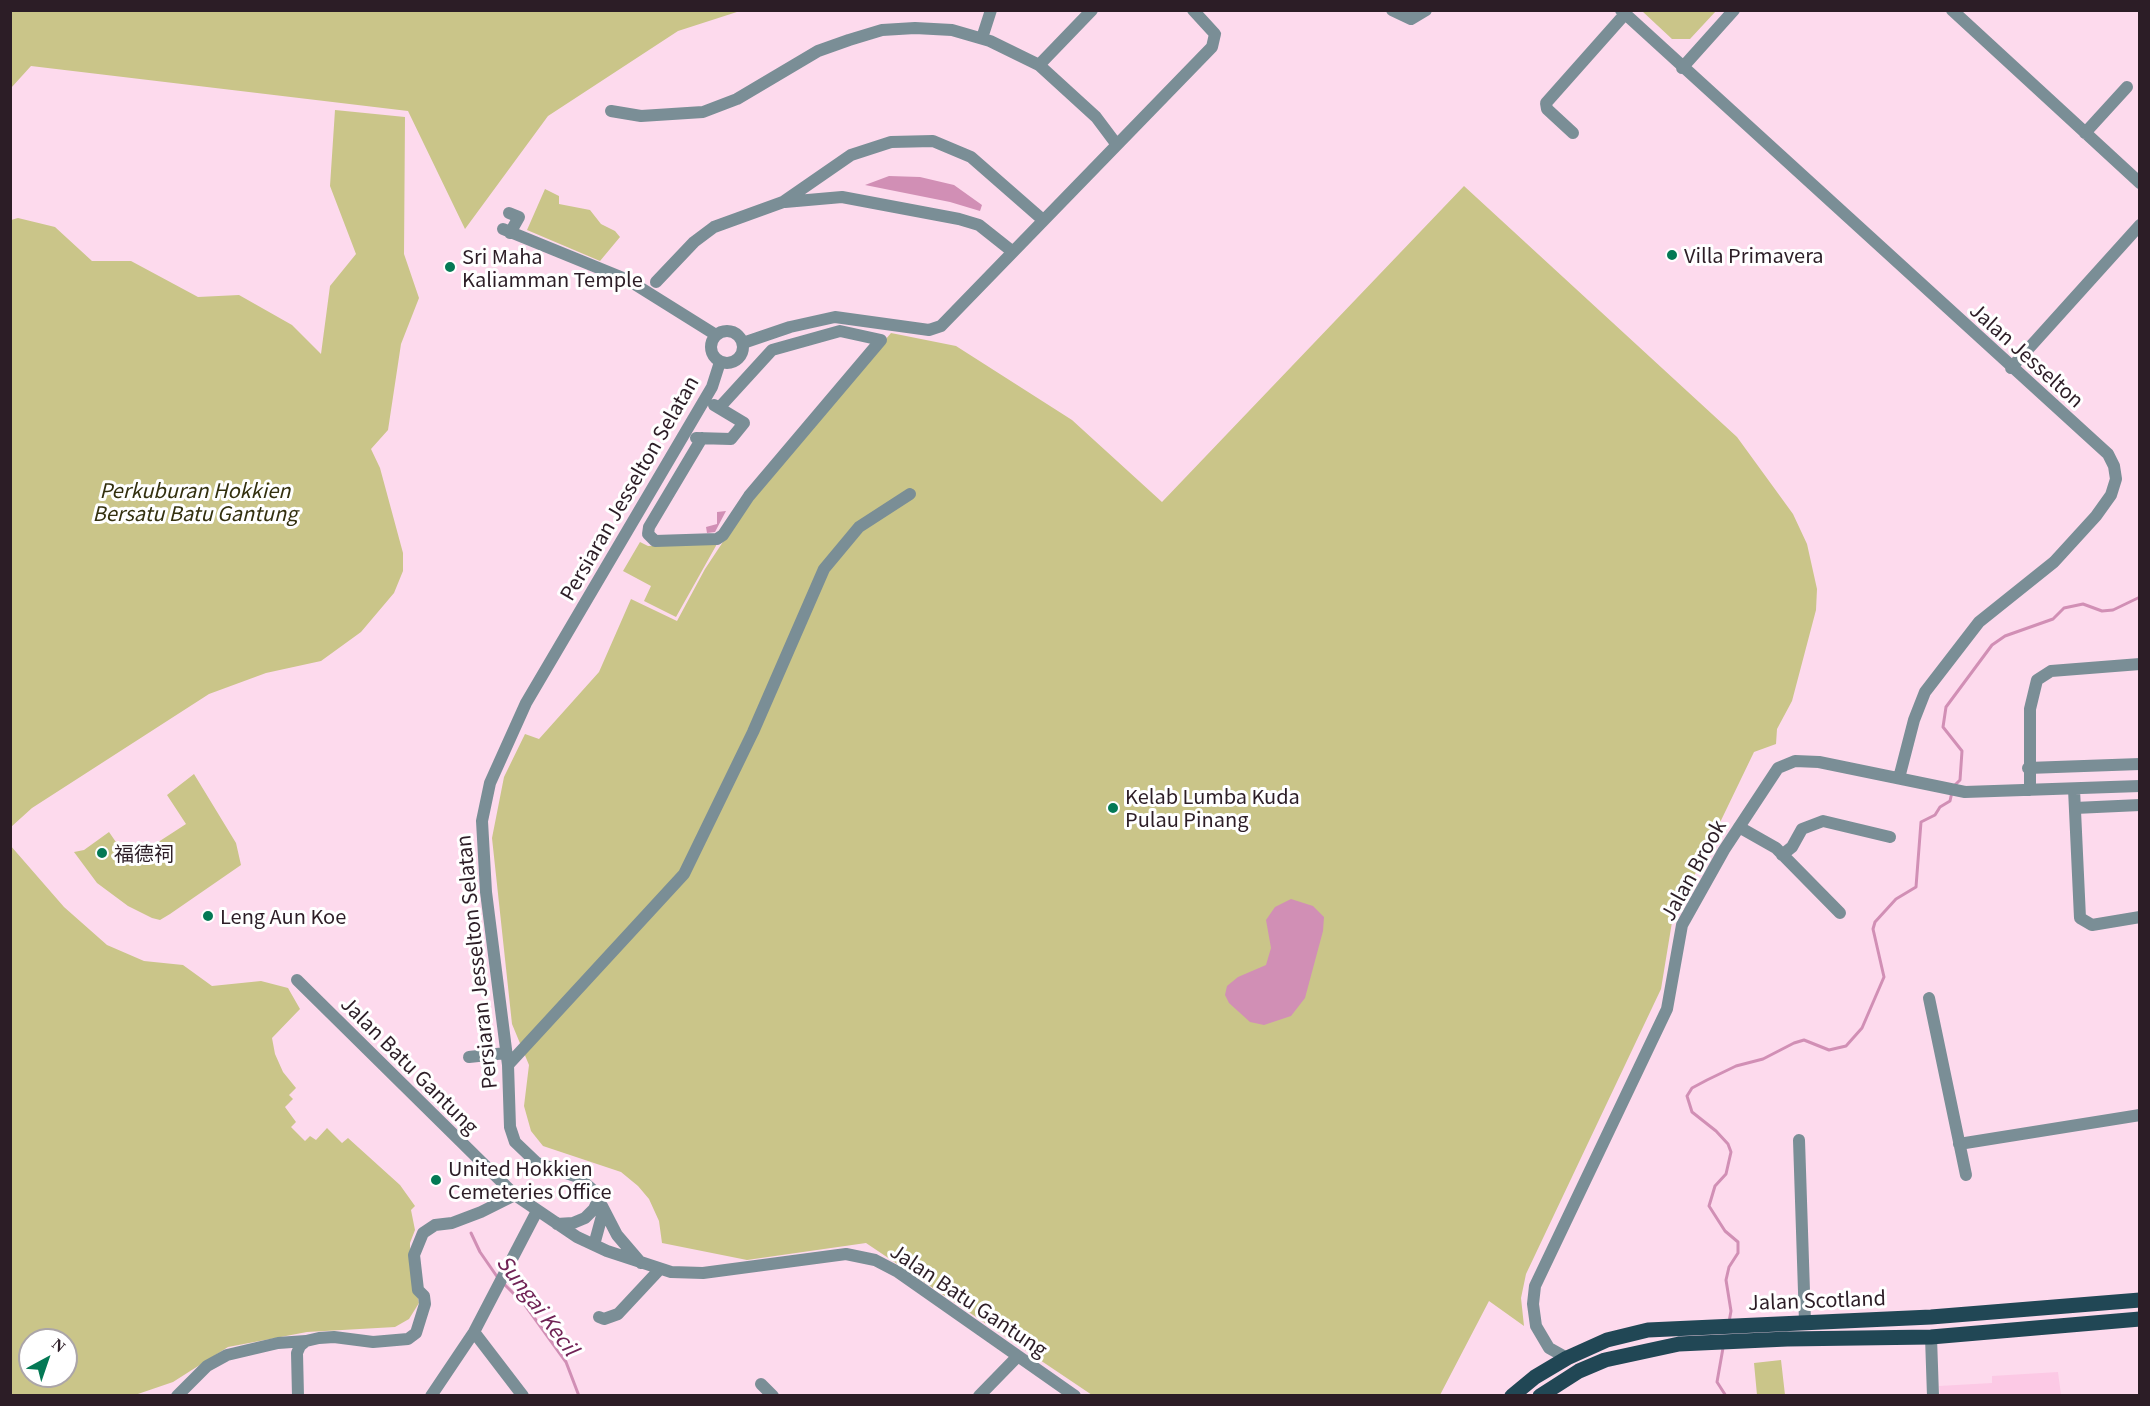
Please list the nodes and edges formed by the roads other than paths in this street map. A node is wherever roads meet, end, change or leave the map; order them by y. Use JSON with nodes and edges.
{"nodes":[{"id":1,"x":991,"y":10,"type":"edge"},
{"id":2,"x":1092,"y":10,"type":"edge"},
{"id":3,"x":1193,"y":10,"type":"edge"},
{"id":4,"x":1392,"y":10,"type":"edge"},
{"id":5,"x":1426,"y":10,"type":"edge"},
{"id":6,"x":1734,"y":10,"type":"edge"},
{"id":7,"x":1952,"y":10,"type":"edge"},
{"id":8,"x":1623,"y":12,"type":"edge"},
{"id":9,"x":982,"y":38,"type":"junction"},
{"id":10,"x":1039,"y":65,"type":"junction"},
{"id":11,"x":1682,"y":68,"type":"junction"},
{"id":12,"x":2127,"y":87,"type":"dead end"},
{"id":13,"x":611,"y":111,"type":"dead end"},
{"id":14,"x":1573,"y":133,"type":"dead end"},
{"id":15,"x":2085,"y":133,"type":"junction"},
{"id":16,"x":1117,"y":145,"type":"junction"},
{"id":17,"x":2139,"y":183,"type":"edge"},
{"id":18,"x":783,"y":202,"type":"junction"},
{"id":19,"x":509,"y":213,"type":"dead end"},
{"id":20,"x":1043,"y":220,"type":"junction"},
{"id":21,"x":2139,"y":225,"type":"edge"},
{"id":22,"x":1012,"y":252,"type":"junction"},
{"id":23,"x":656,"y":282,"type":"dead end"},
{"id":24,"x":716,"y":336,"type":"junction"},
{"id":25,"x":743,"y":343,"type":"junction"},
{"id":26,"x":720,"y":362,"type":"junction"},
{"id":27,"x":2011,"y":368,"type":"junction"},
{"id":28,"x":705,"y":399,"type":"junction"},
{"id":29,"x":719,"y":408,"type":"junction"},
{"id":30,"x":683,"y":438,"type":"junction"},
{"id":31,"x":702,"y":438,"type":"junction"},
{"id":32,"x":910,"y":494,"type":"dead end"},
{"id":33,"x":2139,"y":664,"type":"edge"},
{"id":34,"x":2139,"y":764,"type":"edge"},
{"id":35,"x":2028,"y":768,"type":"junction"},
{"id":36,"x":1899,"y":778,"type":"junction"},
{"id":37,"x":2139,"y":786,"type":"edge"},
{"id":38,"x":2074,"y":789,"type":"junction"},
{"id":39,"x":2030,"y":790,"type":"junction"},
{"id":40,"x":2139,"y":805,"type":"edge"},
{"id":41,"x":2075,"y":808,"type":"junction"},
{"id":42,"x":1739,"y":827,"type":"junction"},
{"id":43,"x":1890,"y":837,"type":"dead end"},
{"id":44,"x":1782,"y":855,"type":"junction"},
{"id":45,"x":1840,"y":913,"type":"dead end"},
{"id":46,"x":2139,"y":917,"type":"edge"},
{"id":47,"x":297,"y":980,"type":"dead end"},
{"id":48,"x":1929,"y":998,"type":"dead end"},
{"id":49,"x":469,"y":1057,"type":"dead end"},
{"id":50,"x":507,"y":1059,"type":"junction"},
{"id":51,"x":2139,"y":1115,"type":"edge"},
{"id":52,"x":1799,"y":1140,"type":"dead end"},
{"id":53,"x":1959,"y":1144,"type":"junction"},
{"id":54,"x":1966,"y":1175,"type":"dead end"},
{"id":55,"x":515,"y":1195,"type":"junction"},
{"id":56,"x":600,"y":1201,"type":"junction"},
{"id":57,"x":537,"y":1211,"type":"junction"},
{"id":58,"x":557,"y":1224,"type":"junction"},
{"id":59,"x":594,"y":1245,"type":"junction"},
{"id":60,"x":642,"y":1264,"type":"junction"},
{"id":61,"x":660,"y":1269,"type":"junction"},
{"id":62,"x":2139,"y":1300,"type":"edge"},
{"id":63,"x":599,"y":1317,"type":"dead end"},
{"id":64,"x":2139,"y":1319,"type":"edge"},
{"id":65,"x":1805,"y":1322,"type":"junction"},
{"id":66,"x":474,"y":1332,"type":"junction"},
{"id":67,"x":1931,"y":1337,"type":"junction"},
{"id":68,"x":306,"y":1341,"type":"junction"},
{"id":69,"x":1018,"y":1356,"type":"junction"},
{"id":70,"x":1567,"y":1358,"type":"junction"},
{"id":71,"x":761,"y":1384,"type":"dead end"},
{"id":72,"x":177,"y":1395,"type":"edge"},
{"id":73,"x":298,"y":1395,"type":"edge"},
{"id":74,"x":431,"y":1395,"type":"edge"},
{"id":75,"x":523,"y":1395,"type":"edge"},
{"id":76,"x":773,"y":1395,"type":"edge"},
{"id":77,"x":979,"y":1395,"type":"edge"},
{"id":78,"x":1075,"y":1395,"type":"edge"},
{"id":79,"x":1512,"y":1395,"type":"edge"},
{"id":80,"x":1540,"y":1395,"type":"edge"},
{"id":81,"x":1933,"y":1395,"type":"edge"}],
"edges":[{"from":1,"to":9,"type":"street"},
{"from":2,"to":10,"type":"street"},
{"from":3,"to":16,"type":"street"},
{"from":4,"to":5,"type":"street"},
{"from":6,"to":11,"type":"street"},
{"from":7,"to":15,"type":"street"},
{"from":8,"to":11,"type":"street","name":"Jalan Jesselton"},
{"from":8,"to":14,"type":"street"},
{"from":9,"to":10,"type":"street"},
{"from":9,"to":13,"type":"street"},
{"from":10,"to":16,"type":"street"},
{"from":11,"to":27,"type":"street","name":"Jalan Jesselton"},
{"from":12,"to":15,"type":"street"},
{"from":15,"to":17,"type":"street"},
{"from":16,"to":20,"type":"street"},
{"from":18,"to":20,"type":"street"},
{"from":18,"to":22,"type":"street"},
{"from":18,"to":23,"type":"street"},
{"from":19,"to":24,"type":"street"},
{"from":20,"to":22,"type":"street"},
{"from":21,"to":27,"type":"street"},
{"from":22,"to":25,"type":"street"},
{"from":24,"to":25,"type":"street"},
{"from":24,"to":26,"type":"street"},
{"from":25,"to":26,"type":"street"},
{"from":26,"to":28,"type":"street","name":"Persiaran Jesselton Selatan"},
{"from":27,"to":36,"type":"street","name":"Jalan Jesselton"},
{"from":28,"to":29,"type":"street"},
{"from":28,"to":30,"type":"street","name":"Persiaran Jesselton Selatan"},
{"from":29,"to":31,"type":"street"},
{"from":29,"to":31,"type":"street"},
{"from":30,"to":31,"type":"street"},
{"from":30,"to":50,"type":"street","name":"Persiaran Jesselton Selatan"},
{"from":32,"to":50,"type":"street"},
{"from":33,"to":35,"type":"street"},
{"from":34,"to":35,"type":"street"},
{"from":35,"to":39,"type":"street"},
{"from":36,"to":39,"type":"street","name":"Jalan Brook"},
{"from":36,"to":42,"type":"street","name":"Jalan Brook"},
{"from":37,"to":38,"type":"street","name":"Jalan Brook"},
{"from":38,"to":39,"type":"street","name":"Jalan Brook"},
{"from":38,"to":41,"type":"street"},
{"from":40,"to":41,"type":"street"},
{"from":41,"to":46,"type":"street"},
{"from":42,"to":44,"type":"street"},
{"from":42,"to":70,"type":"street","name":"Jalan Brook"},
{"from":43,"to":44,"type":"street"},
{"from":44,"to":45,"type":"street"},
{"from":47,"to":55,"type":"street","name":"Jalan Batu Gantung"},
{"from":48,"to":53,"type":"street"},
{"from":49,"to":50,"type":"street"},
{"from":50,"to":56,"type":"street","name":"Persiaran Jesselton Selatan"},
{"from":51,"to":53,"type":"street"},
{"from":52,"to":65,"type":"street"},
{"from":53,"to":54,"type":"street"},
{"from":55,"to":57,"type":"street","name":"Jalan Batu Gantung"},
{"from":55,"to":68,"type":"street"},
{"from":56,"to":58,"type":"street"},
{"from":56,"to":59,"type":"street"},
{"from":56,"to":60,"type":"street","name":"Persiaran Jesselton Selatan"},
{"from":57,"to":58,"type":"street","name":"Jalan Batu Gantung"},
{"from":57,"to":66,"type":"street"},
{"from":58,"to":59,"type":"street","name":"Jalan Batu Gantung"},
{"from":59,"to":60,"type":"street","name":"Jalan Batu Gantung"},
{"from":60,"to":61,"type":"street","name":"Jalan Batu Gantung"},
{"from":61,"to":63,"type":"street"},
{"from":61,"to":69,"type":"street","name":"Jalan Batu Gantung"},
{"from":62,"to":65,"type":"main road","name":"Jalan Scotland"},
{"from":64,"to":67,"type":"main road","name":"Jalan Scotland"},
{"from":65,"to":70,"type":"main road","name":"Jalan Scotland"},
{"from":66,"to":74,"type":"street"},
{"from":66,"to":75,"type":"street"},
{"from":67,"to":80,"type":"main road","name":"Jalan Scotland"},
{"from":67,"to":81,"type":"street"},
{"from":68,"to":72,"type":"street"},
{"from":68,"to":73,"type":"street"},
{"from":69,"to":77,"type":"street"},
{"from":69,"to":78,"type":"street","name":"Jalan Batu Gantung"},
{"from":70,"to":79,"type":"main road","name":"Jalan Scotland"},
{"from":71,"to":76,"type":"street"}]}
